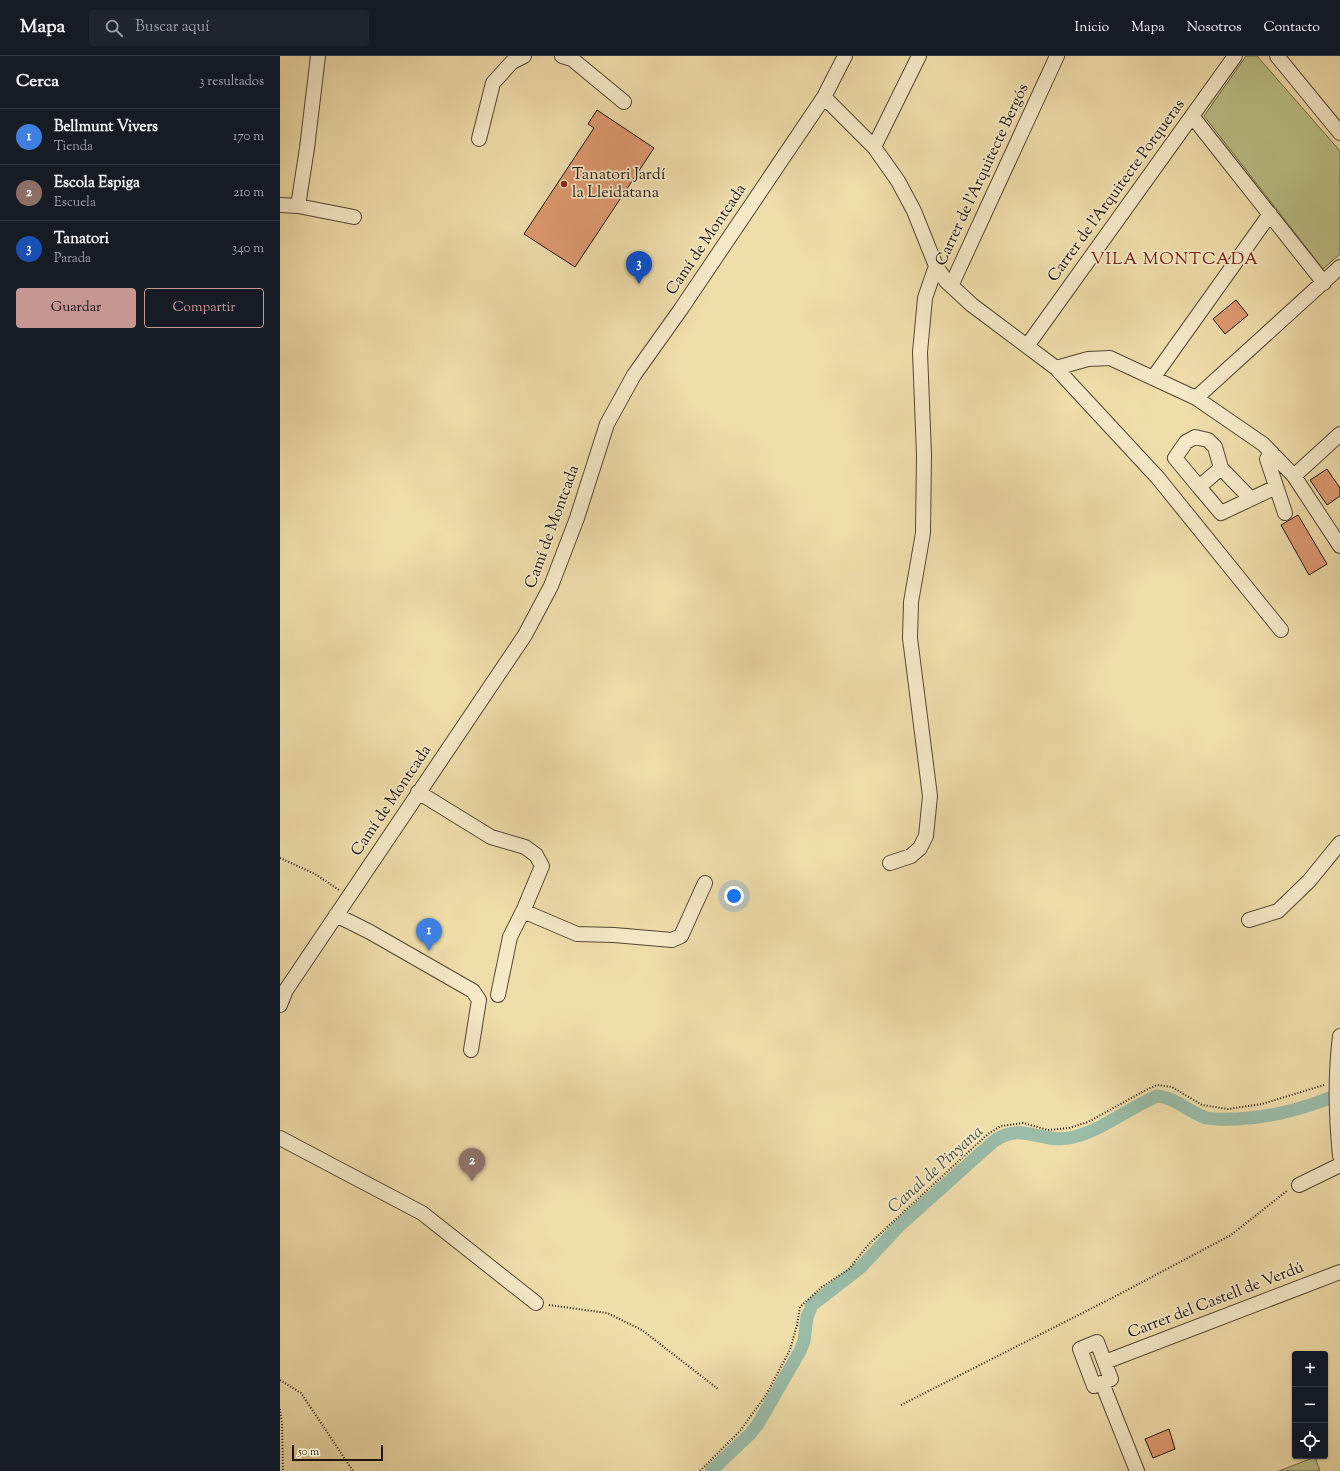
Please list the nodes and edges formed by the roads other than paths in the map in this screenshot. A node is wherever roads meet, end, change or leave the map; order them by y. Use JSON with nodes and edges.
{"nodes":[{"id":1,"x":318,"y":56,"type":"edge"},
{"id":2,"x":524,"y":56,"type":"edge"},
{"id":3,"x":562,"y":56,"type":"edge"},
{"id":4,"x":845,"y":56,"type":"edge"},
{"id":5,"x":919,"y":56,"type":"edge"},
{"id":6,"x":1057,"y":56,"type":"edge"},
{"id":7,"x":1234,"y":56,"type":"edge"},
{"id":8,"x":1277,"y":56,"type":"edge"},
{"id":9,"x":824,"y":97,"type":"junction"},
{"id":10,"x":624,"y":102,"type":"dead end"},
{"id":11,"x":1192,"y":116,"type":"junction"},
{"id":12,"x":1340,"y":133,"type":"edge"},
{"id":13,"x":479,"y":138,"type":"dead end"},
{"id":14,"x":874,"y":147,"type":"junction"},
{"id":15,"x":280,"y":205,"type":"edge"},
{"id":16,"x":298,"y":206,"type":"junction"},
{"id":17,"x":1270,"y":214,"type":"junction"},
{"id":18,"x":354,"y":217,"type":"dead end"},
{"id":19,"x":936,"y":266,"type":"junction"},
{"id":20,"x":1340,"y":267,"type":"edge"},
{"id":21,"x":1324,"y":283,"type":"junction"},
{"id":22,"x":951,"y":286,"type":"junction"},
{"id":23,"x":1027,"y":346,"type":"junction"},
{"id":24,"x":1056,"y":368,"type":"junction"},
{"id":25,"x":1153,"y":378,"type":"junction"},
{"id":26,"x":1196,"y":398,"type":"junction"},
{"id":27,"x":1340,"y":434,"type":"edge"},
{"id":28,"x":1272,"y":453,"type":"junction"},
{"id":29,"x":1221,"y":468,"type":"junction"},
{"id":30,"x":1294,"y":476,"type":"junction"},
{"id":31,"x":1199,"y":487,"type":"junction"},
{"id":32,"x":1276,"y":487,"type":"junction"},
{"id":33,"x":1251,"y":499,"type":"junction"},
{"id":34,"x":1285,"y":513,"type":"dead end"},
{"id":35,"x":1340,"y":546,"type":"edge"},
{"id":36,"x":1281,"y":630,"type":"dead end"},
{"id":37,"x":418,"y":792,"type":"junction"},
{"id":38,"x":1340,"y":843,"type":"edge"},
{"id":39,"x":890,"y":863,"type":"dead end"},
{"id":40,"x":705,"y":883,"type":"dead end"},
{"id":41,"x":523,"y":911,"type":"junction"},
{"id":42,"x":336,"y":915,"type":"junction"},
{"id":43,"x":1249,"y":920,"type":"dead end"},
{"id":44,"x":498,"y":995,"type":"dead end"},
{"id":45,"x":280,"y":1005,"type":"edge"},
{"id":46,"x":1340,"y":1036,"type":"edge"},
{"id":47,"x":470,"y":1050,"type":"dead end"},
{"id":48,"x":280,"y":1138,"type":"edge"},
{"id":49,"x":1340,"y":1156,"type":"edge"},
{"id":50,"x":1340,"y":1165,"type":"edge"},
{"id":51,"x":1299,"y":1185,"type":"road end"},
{"id":52,"x":1340,"y":1272,"type":"edge"},
{"id":53,"x":536,"y":1302,"type":"road end"},
{"id":54,"x":1105,"y":1362,"type":"junction"},
{"id":55,"x":1102,"y":1383,"type":"junction"},
{"id":56,"x":1137,"y":1471,"type":"edge"}],
"edges":[{"from":1,"to":16,"type":"street"},
{"from":2,"to":13,"type":"street"},
{"from":3,"to":10,"type":"street"},
{"from":4,"to":9,"type":"street","name":"Camí de Montcada"},
{"from":5,"to":14,"type":"street"},
{"from":6,"to":22,"type":"street","name":"Carrer de l'Arquitecte Bergós"},
{"from":7,"to":11,"type":"street","name":"Carrer de l'Arquitecte Porqueras"},
{"from":8,"to":12,"type":"street"},
{"from":9,"to":14,"type":"street"},
{"from":9,"to":37,"type":"street","name":"Camí de Montcada"},
{"from":11,"to":17,"type":"street"},
{"from":11,"to":23,"type":"street","name":"Carrer de l'Arquitecte Porqueras"},
{"from":14,"to":19,"type":"street"},
{"from":15,"to":16,"type":"street"},
{"from":16,"to":18,"type":"street"},
{"from":17,"to":21,"type":"street"},
{"from":17,"to":25,"type":"street"},
{"from":19,"to":22,"type":"street"},
{"from":19,"to":39,"type":"street"},
{"from":20,"to":21,"type":"street"},
{"from":21,"to":26,"type":"street"},
{"from":22,"to":23,"type":"street"},
{"from":23,"to":24,"type":"street"},
{"from":24,"to":25,"type":"street"},
{"from":24,"to":36,"type":"street"},
{"from":25,"to":26,"type":"street"},
{"from":26,"to":28,"type":"street"},
{"from":27,"to":30,"type":"street"},
{"from":28,"to":30,"type":"street"},
{"from":28,"to":32,"type":"street"},
{"from":29,"to":31,"type":"street"},
{"from":29,"to":31,"type":"street"},
{"from":29,"to":33,"type":"street"},
{"from":30,"to":35,"type":"street"},
{"from":31,"to":33,"type":"street"},
{"from":32,"to":33,"type":"street"},
{"from":32,"to":34,"type":"street"},
{"from":37,"to":41,"type":"street"},
{"from":37,"to":42,"type":"street","name":"Camí de Montcada"},
{"from":38,"to":43,"type":"street"},
{"from":40,"to":41,"type":"street"},
{"from":41,"to":44,"type":"street"},
{"from":42,"to":45,"type":"street","name":"Camí de Montcada"},
{"from":42,"to":47,"type":"street"},
{"from":46,"to":49,"type":"street"},
{"from":48,"to":53,"type":"street"},
{"from":50,"to":51,"type":"street"},
{"from":52,"to":54,"type":"street","name":"Carrer del Castell de Verdú"},
{"from":54,"to":55,"type":"street"},
{"from":54,"to":55,"type":"street"},
{"from":55,"to":56,"type":"street"}]}
